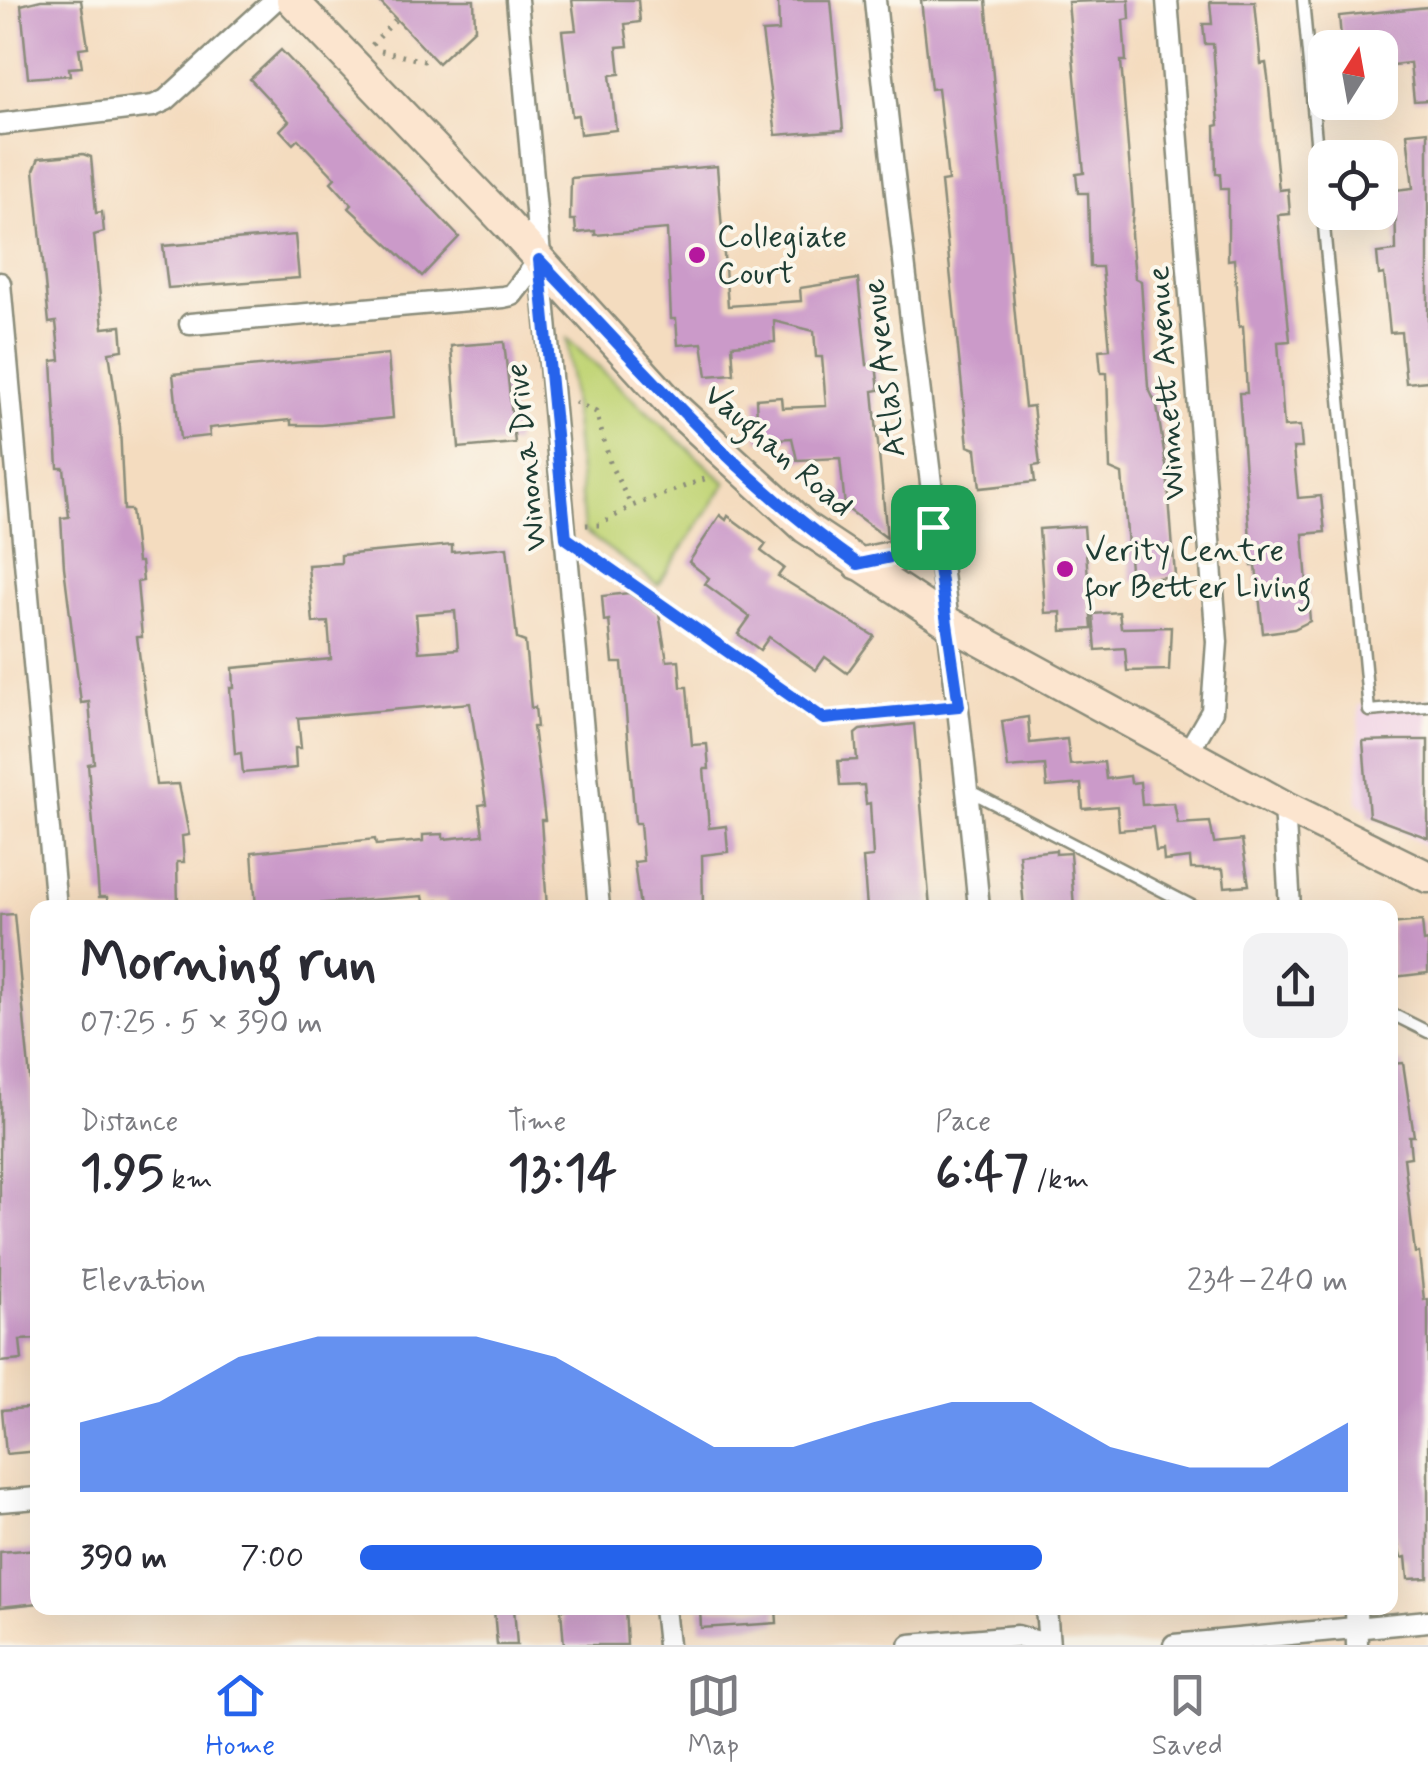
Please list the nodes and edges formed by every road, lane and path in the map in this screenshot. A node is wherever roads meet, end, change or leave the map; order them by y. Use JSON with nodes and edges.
{"nodes":[{"id":1,"x":275,"y":0,"type":"edge"},
{"id":2,"x":292,"y":0,"type":"edge"},
{"id":3,"x":517,"y":0,"type":"edge"},
{"id":4,"x":875,"y":0,"type":"edge"},
{"id":5,"x":1167,"y":0,"type":"edge"},
{"id":6,"x":1303,"y":0,"type":"edge"},
{"id":7,"x":396,"y":19,"type":"dead end"},
{"id":8,"x":372,"y":45,"type":"dead end"},
{"id":9,"x":382,"y":51,"type":"dead end"},
{"id":10,"x":430,"y":55,"type":"dead end"},
{"id":11,"x":0,"y":124,"type":"edge"},
{"id":12,"x":539,"y":260,"type":"junction"},
{"id":13,"x":0,"y":283,"type":"edge"},
{"id":14,"x":190,"y":324,"type":"dead end"},
{"id":15,"x":572,"y":400,"type":"dead end"},
{"id":16,"x":716,"y":471,"type":"dead end"},
{"id":17,"x":632,"y":506,"type":"junction"},
{"id":18,"x":584,"y":526,"type":"dead end"},
{"id":19,"x":933,"y":527,"type":"junction"},
{"id":20,"x":566,"y":538,"type":"junction"},
{"id":21,"x":858,"y":564,"type":"junction"},
{"id":22,"x":950,"y":623,"type":"junction"},
{"id":23,"x":959,"y":706,"type":"junction"},
{"id":24,"x":1428,"y":706,"type":"edge"},
{"id":25,"x":1188,"y":754,"type":"junction"},
{"id":26,"x":967,"y":789,"type":"junction"},
{"id":27,"x":1284,"y":806,"type":"junction"},
{"id":28,"x":1428,"y":877,"type":"edge"},
{"id":29,"x":55,"y":900,"type":"edge"},
{"id":30,"x":598,"y":900,"type":"edge"},
{"id":31,"x":977,"y":900,"type":"edge"},
{"id":32,"x":1181,"y":900,"type":"edge"},
{"id":33,"x":1290,"y":900,"type":"edge"},
{"id":34,"x":1398,"y":1016,"type":"edge"},
{"id":35,"x":1428,"y":1032,"type":"edge"},
{"id":36,"x":30,"y":1499,"type":"edge"},
{"id":37,"x":0,"y":1501,"type":"edge"},
{"id":38,"x":665,"y":1615,"type":"edge"},
{"id":39,"x":1047,"y":1615,"type":"edge"},
{"id":40,"x":1428,"y":1621,"type":"edge"},
{"id":41,"x":1356,"y":1627,"type":"edge"},
{"id":42,"x":668,"y":1645,"type":"edge"},
{"id":43,"x":910,"y":1645,"type":"edge"},
{"id":44,"x":1050,"y":1645,"type":"edge"},
{"id":45,"x":1174,"y":1645,"type":"edge"}],
"edges":[{"from":1,"to":11,"type":"street"},
{"from":2,"to":12,"type":"street","name":"Vaughan Road"},
{"from":3,"to":12,"type":"street","name":"Winona Drive"},
{"from":4,"to":19,"type":"street","name":"Atlas Avenue"},
{"from":5,"to":25,"type":"street","name":"Winnett Avenue"},
{"from":6,"to":24,"type":"lane"},
{"from":7,"to":8,"type":"path"},
{"from":9,"to":10,"type":"path"},
{"from":12,"to":14,"type":"street"},
{"from":12,"to":20,"type":"street","name":"Winona Drive"},
{"from":12,"to":21,"type":"street","name":"Vaughan Road"},
{"from":13,"to":29,"type":"street"},
{"from":15,"to":17,"type":"path"},
{"from":16,"to":17,"type":"path"},
{"from":17,"to":18,"type":"path"},
{"from":19,"to":21,"type":"street"},
{"from":19,"to":22,"type":"street","name":"Atlas Avenue"},
{"from":20,"to":23,"type":"lane"},
{"from":20,"to":30,"type":"street","name":"Winona Drive"},
{"from":21,"to":22,"type":"street","name":"Vaughan Road"},
{"from":22,"to":23,"type":"street","name":"Atlas Avenue"},
{"from":22,"to":25,"type":"street","name":"Vaughan Road"},
{"from":23,"to":26,"type":"street","name":"Atlas Avenue"},
{"from":25,"to":27,"type":"street","name":"Vaughan Road"},
{"from":26,"to":31,"type":"street","name":"Atlas Avenue"},
{"from":26,"to":32,"type":"lane"},
{"from":27,"to":28,"type":"street","name":"Vaughan Road"},
{"from":27,"to":33,"type":"street"},
{"from":34,"to":35,"type":"lane"},
{"from":36,"to":37,"type":"street"},
{"from":38,"to":42,"type":"street"},
{"from":39,"to":44,"type":"street"},
{"from":40,"to":41,"type":"street"},
{"from":41,"to":45,"type":"street"},
{"from":43,"to":44,"type":"street"}]}
